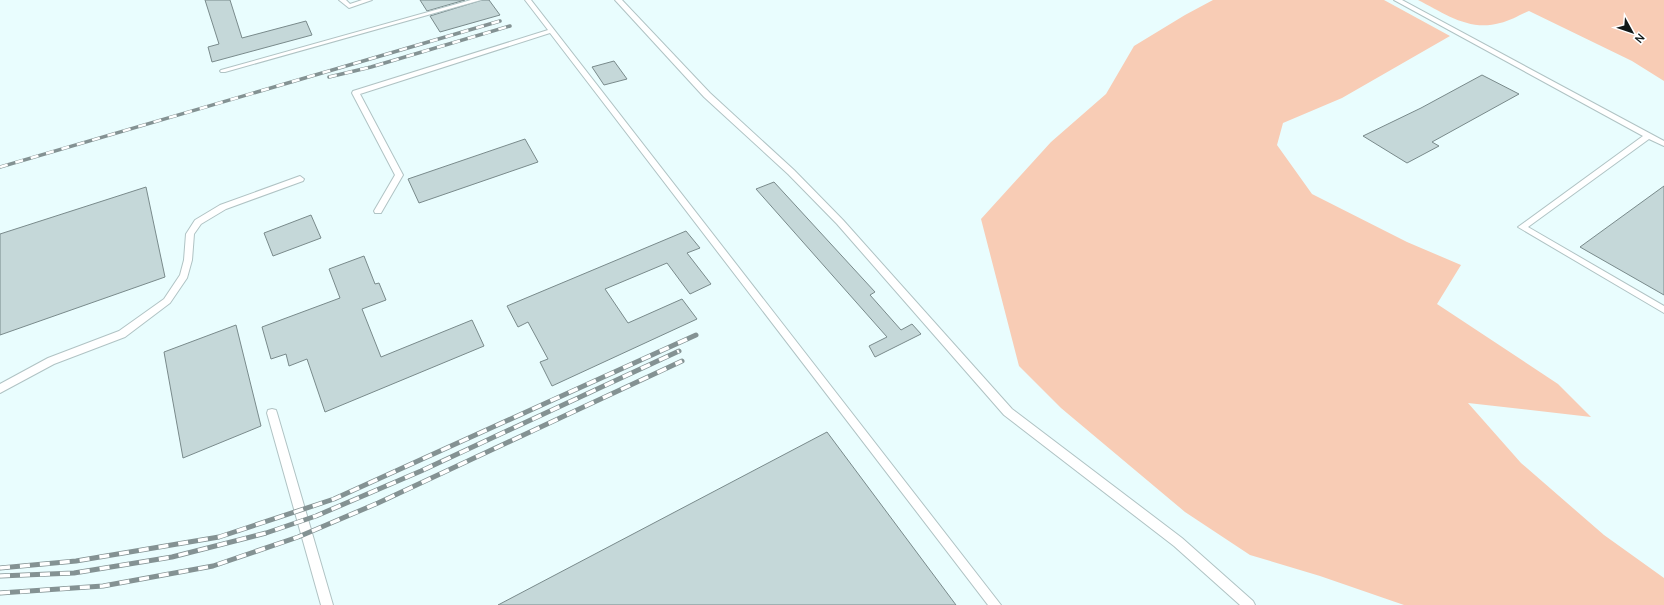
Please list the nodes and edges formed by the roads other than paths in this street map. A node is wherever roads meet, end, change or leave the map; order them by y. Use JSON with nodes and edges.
{"nodes":[{"id":1,"x":342,"y":0,"type":"edge"},
{"id":2,"x":369,"y":0,"type":"edge"},
{"id":3,"x":478,"y":0,"type":"edge"},
{"id":4,"x":528,"y":0,"type":"edge"},
{"id":5,"x":618,"y":0,"type":"edge"},
{"id":6,"x":1397,"y":0,"type":"edge"},
{"id":7,"x":551,"y":31,"type":"junction"},
{"id":8,"x":223,"y":71,"type":"dead end"},
{"id":9,"x":1648,"y":136,"type":"junction"},
{"id":10,"x":1664,"y":144,"type":"edge"},
{"id":11,"x":300,"y":179,"type":"dead end"},
{"id":12,"x":378,"y":211,"type":"dead end"},
{"id":13,"x":1664,"y":310,"type":"edge"},
{"id":14,"x":0,"y":380,"type":"edge"},
{"id":15,"x":15,"y":381,"type":"junction"},
{"id":16,"x":0,"y":389,"type":"edge"},
{"id":17,"x":272,"y":413,"type":"dead end"},
{"id":18,"x":327,"y":605,"type":"edge"},
{"id":19,"x":994,"y":605,"type":"edge"},
{"id":20,"x":1249,"y":605,"type":"edge"}],
"edges":[{"from":1,"to":2,"type":"lane"},
{"from":3,"to":8,"type":"lane"},
{"from":4,"to":7,"type":"lane"},
{"from":5,"to":20,"type":"lane"},
{"from":6,"to":9,"type":"lane"},
{"from":7,"to":12,"type":"lane"},
{"from":7,"to":19,"type":"lane"},
{"from":9,"to":10,"type":"lane"},
{"from":9,"to":13,"type":"lane"},
{"from":11,"to":15,"type":"lane"},
{"from":14,"to":15,"type":"lane"},
{"from":15,"to":16,"type":"lane"},
{"from":17,"to":18,"type":"lane"}]}
